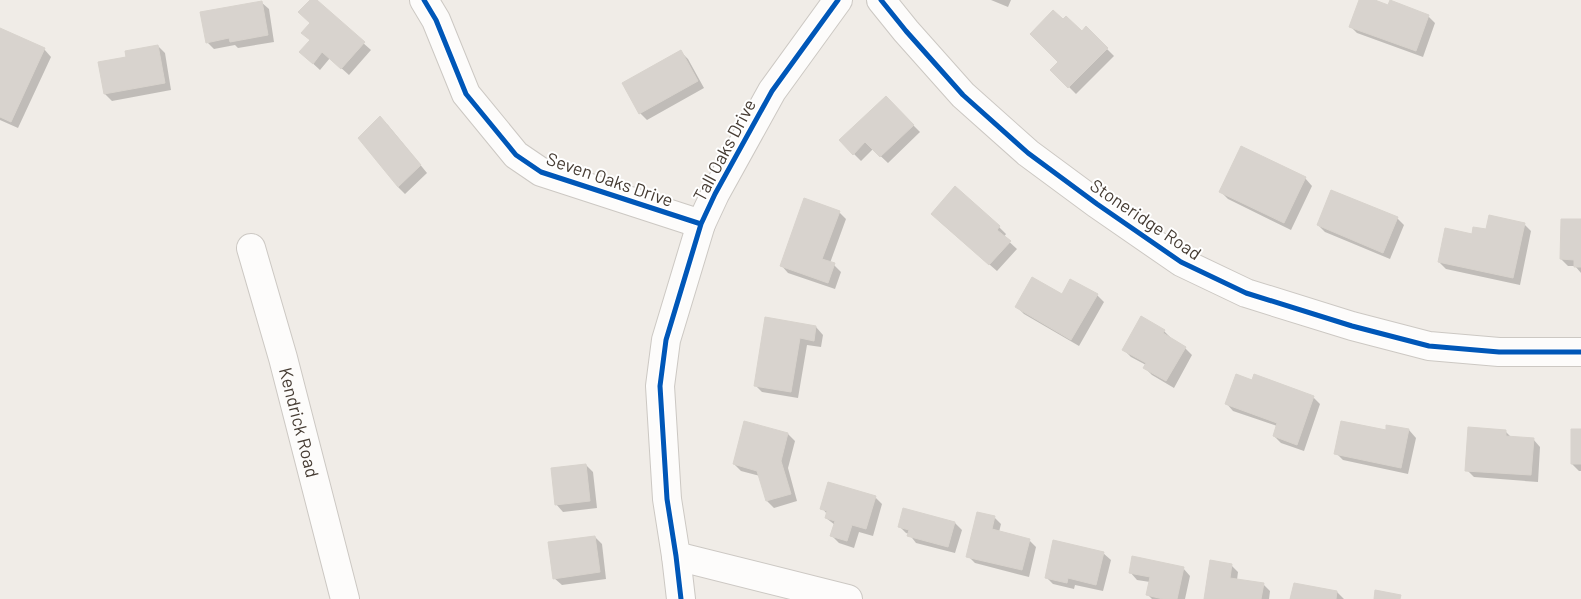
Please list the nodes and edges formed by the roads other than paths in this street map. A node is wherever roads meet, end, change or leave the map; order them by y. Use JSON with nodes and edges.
{"nodes":[{"id":1,"x":424,"y":0,"type":"edge"},
{"id":2,"x":838,"y":0,"type":"edge"},
{"id":3,"x":881,"y":0,"type":"edge"},
{"id":4,"x":701,"y":224,"type":"junction"},
{"id":5,"x":251,"y":248,"type":"dead end"},
{"id":6,"x":1581,"y":352,"type":"edge"},
{"id":7,"x":676,"y":556,"type":"junction"},
{"id":8,"x":345,"y":599,"type":"edge"},
{"id":9,"x":681,"y":599,"type":"edge"},
{"id":10,"x":848,"y":599,"type":"edge"}],
"edges":[{"from":1,"to":4,"type":"street","name":"Seven Oaks Drive"},
{"from":2,"to":4,"type":"street","name":"Tall Oaks Drive"},
{"from":3,"to":6,"type":"street","name":"Stoneridge Road"},
{"from":4,"to":7,"type":"street","name":"Tall Oaks Drive"},
{"from":5,"to":8,"type":"street","name":"Kendrick Road"},
{"from":7,"to":9,"type":"street","name":"Tall Oaks Drive"},
{"from":7,"to":10,"type":"street"}]}
